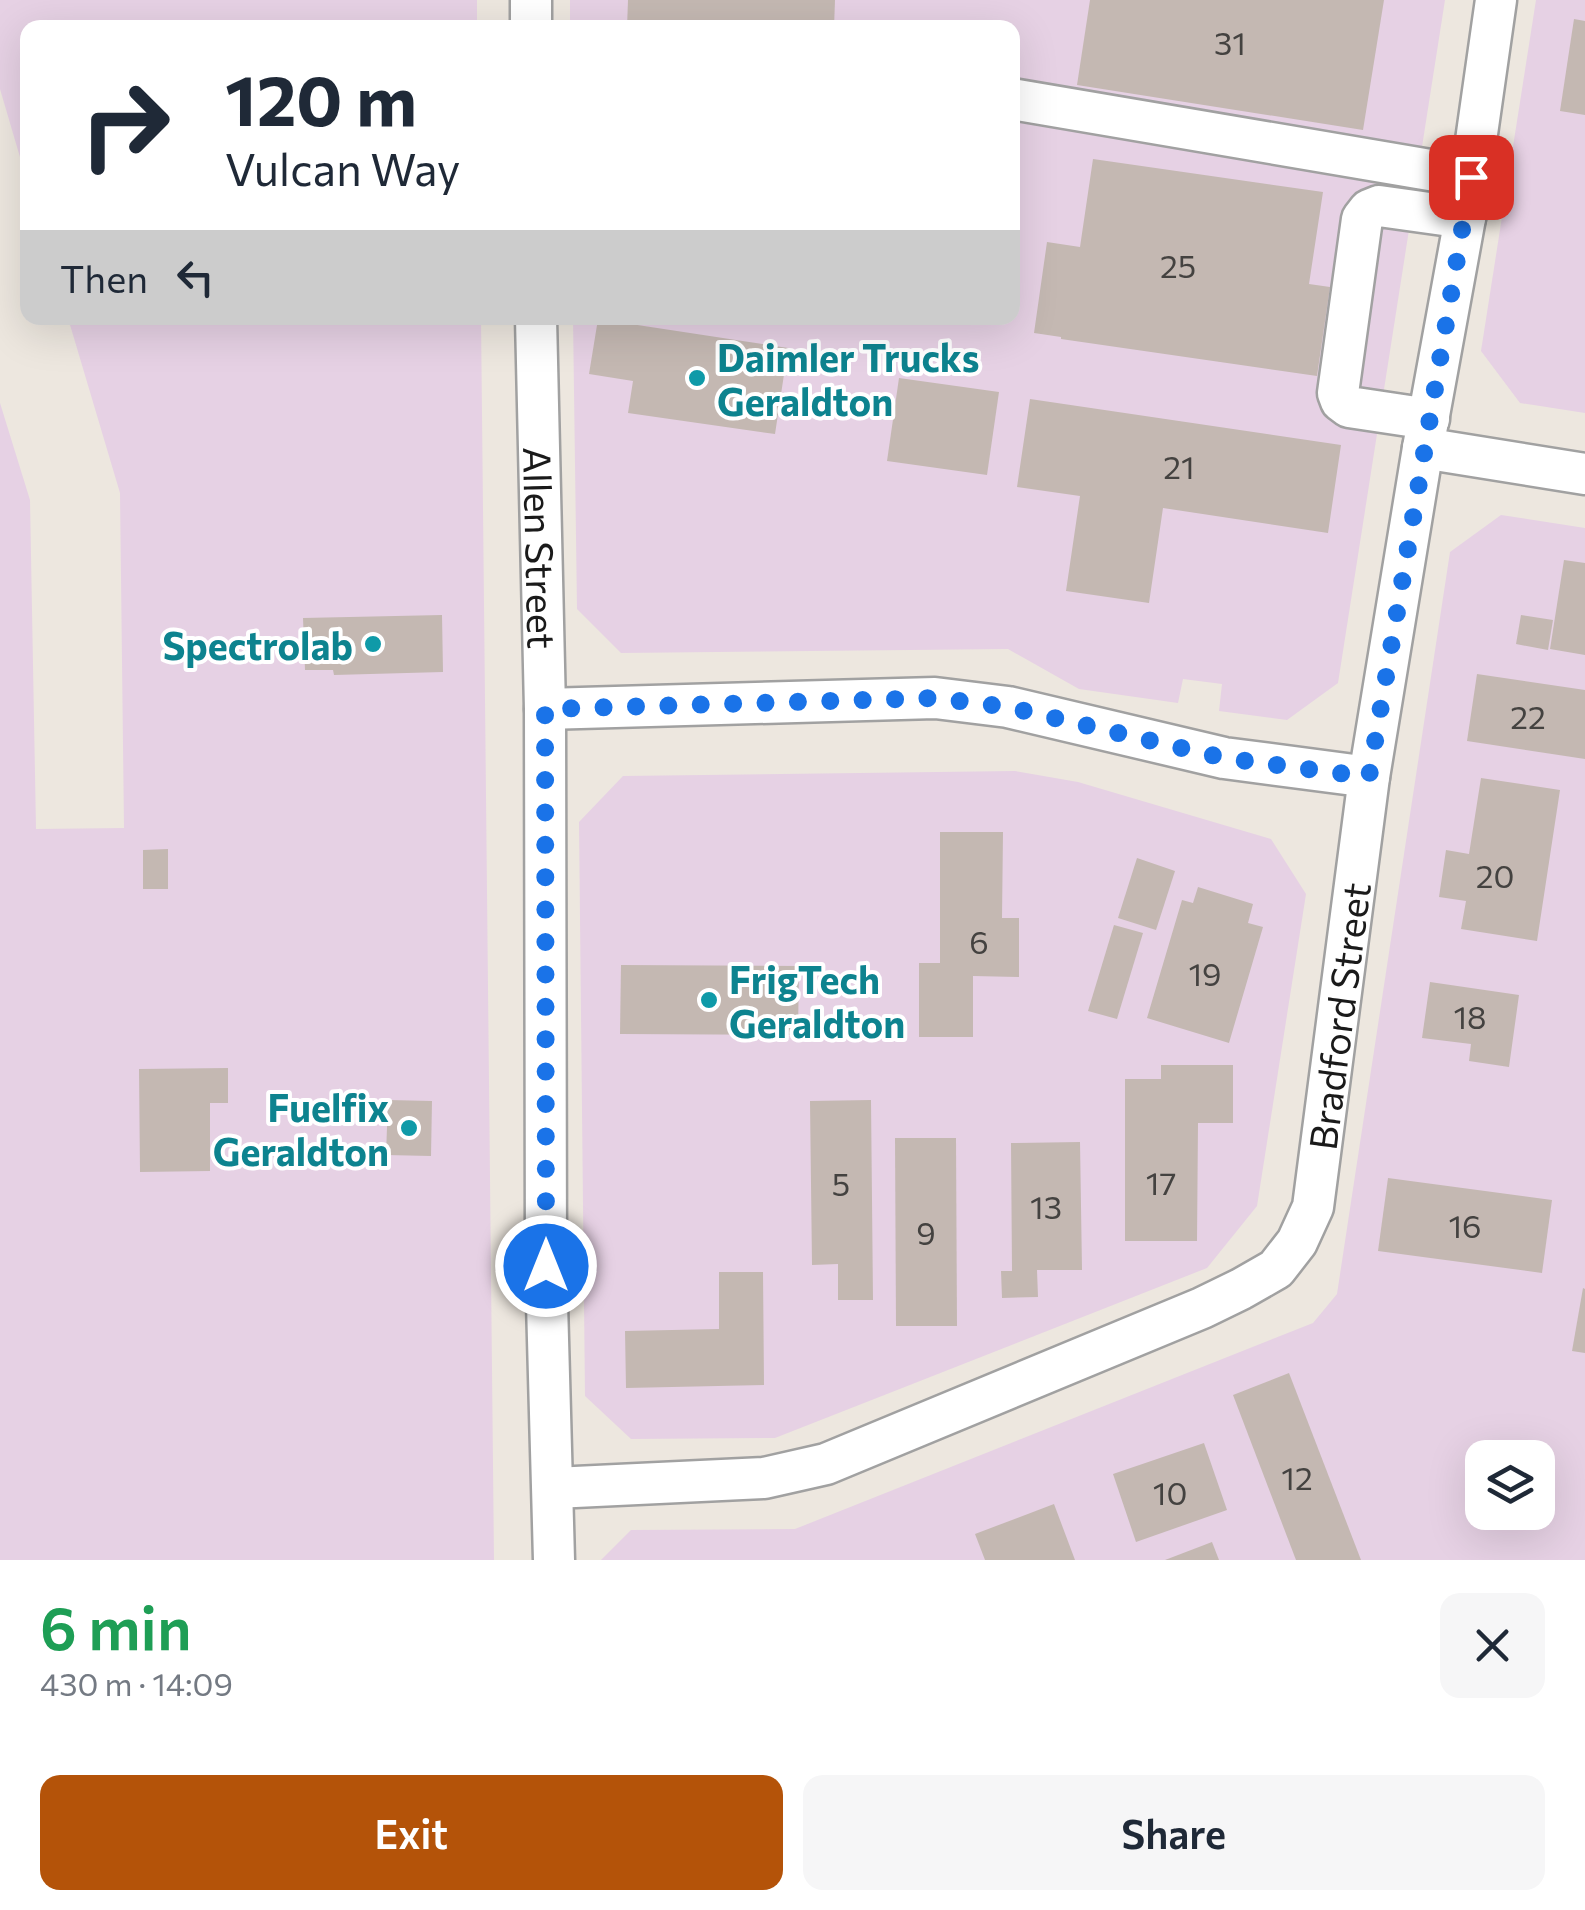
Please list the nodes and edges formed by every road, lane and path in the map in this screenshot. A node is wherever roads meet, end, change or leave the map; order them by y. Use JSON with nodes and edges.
{"nodes":[{"id":1,"x":1496,"y":0,"type":"edge"},
{"id":2,"x":1020,"y":100,"type":"edge"},
{"id":3,"x":1471,"y":177,"type":"junction"},
{"id":4,"x":1465,"y":218,"type":"junction"},
{"id":5,"x":536,"y":325,"type":"edge"},
{"id":6,"x":1426,"y":433,"type":"junction"},
{"id":7,"x":1585,"y":474,"type":"edge"},
{"id":8,"x":545,"y":709,"type":"junction"},
{"id":9,"x":1369,"y":777,"type":"junction"},
{"id":10,"x":554,"y":1488,"type":"junction"},
{"id":11,"x":554,"y":1560,"type":"edge"}],
"edges":[{"from":1,"to":3,"type":"street","name":"Bradford Street"},
{"from":2,"to":3,"type":"street"},
{"from":3,"to":4,"type":"street","name":"Bradford Street"},
{"from":4,"to":6,"type":"street","name":"Bradford Street"},
{"from":4,"to":6,"type":"street"},
{"from":5,"to":8,"type":"street","name":"Allen Street"},
{"from":6,"to":7,"type":"street"},
{"from":6,"to":9,"type":"street","name":"Bradford Street"},
{"from":8,"to":9,"type":"street"},
{"from":8,"to":10,"type":"street","name":"Allen Street"},
{"from":9,"to":10,"type":"street","name":"Bradford Street"},
{"from":10,"to":11,"type":"street","name":"Allen Street"}]}
